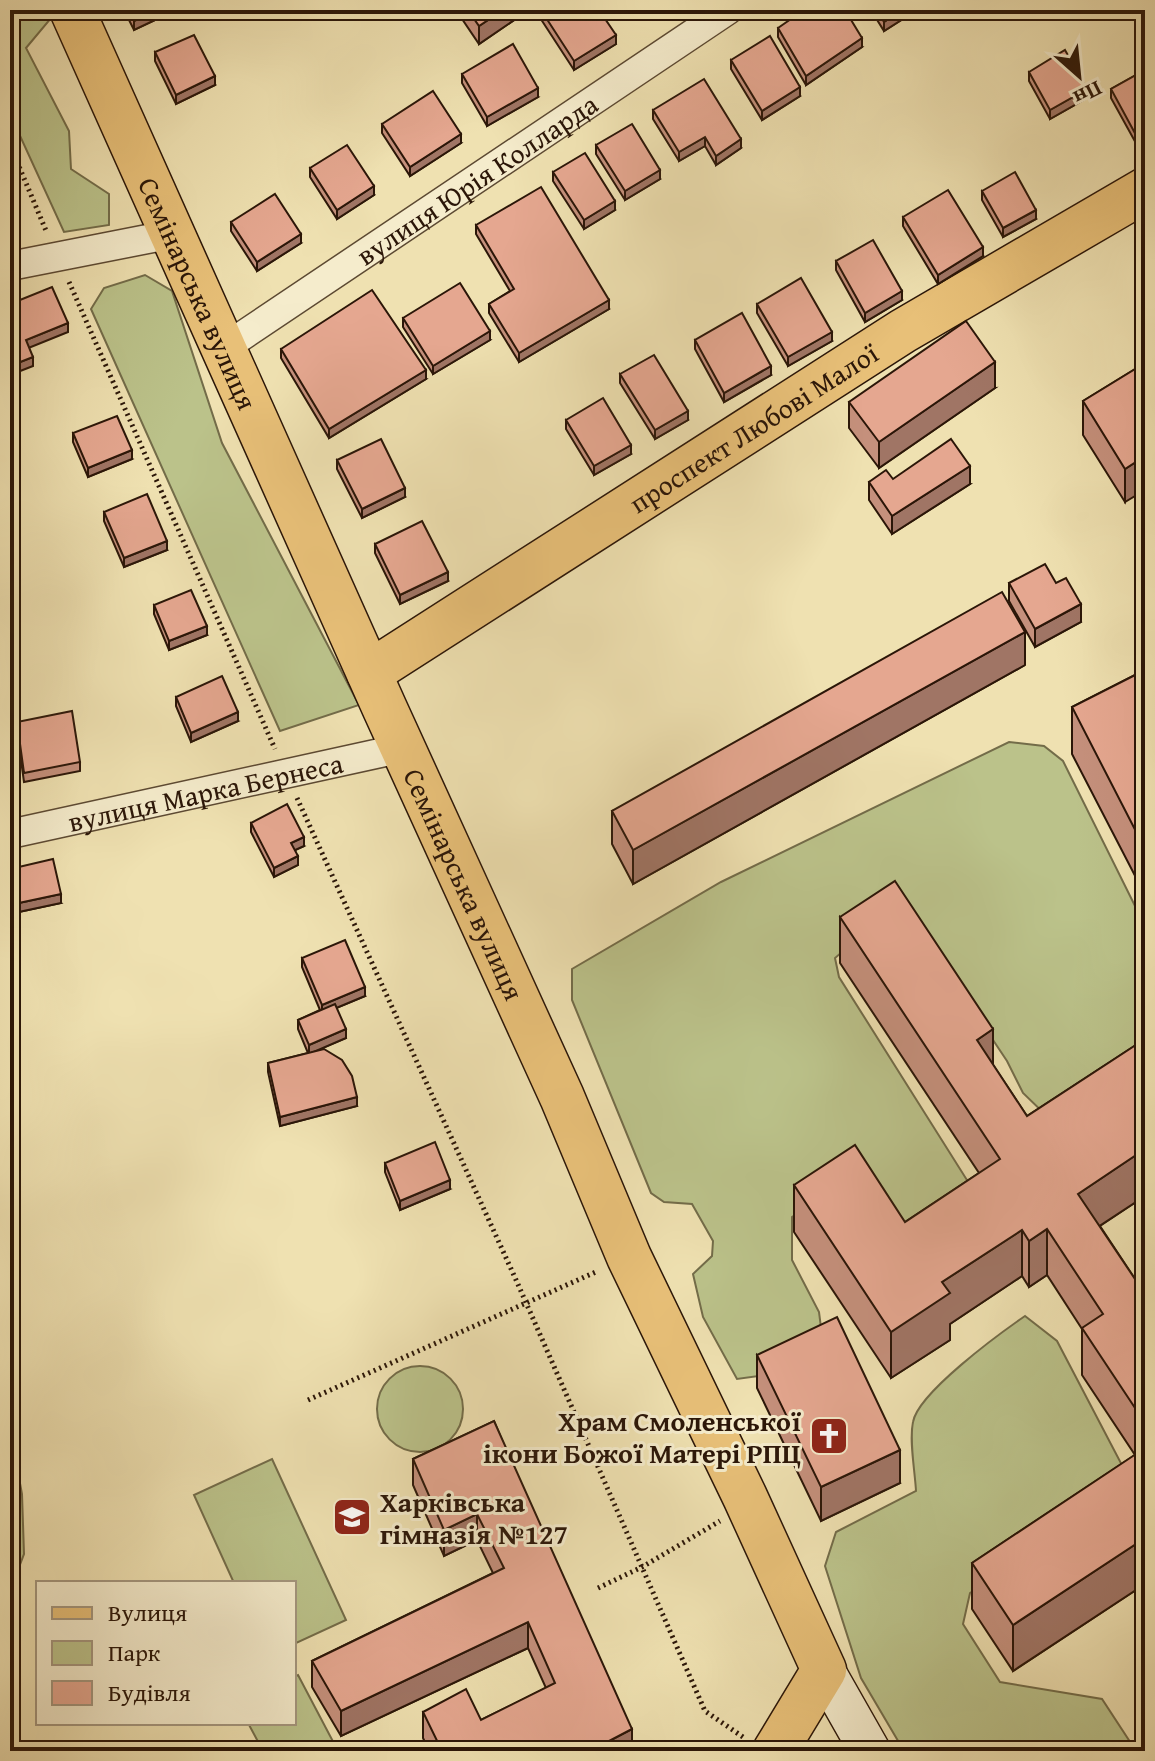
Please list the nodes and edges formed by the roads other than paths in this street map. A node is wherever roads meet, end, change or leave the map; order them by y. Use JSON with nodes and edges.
{"nodes":[{"id":1,"x":72,"y":10,"type":"edge"},
{"id":2,"x":728,"y":10,"type":"edge"},
{"id":3,"x":1145,"y":190,"type":"edge"},
{"id":4,"x":173,"y":234,"type":"junction"},
{"id":5,"x":10,"y":266,"type":"edge"},
{"id":6,"x":224,"y":348,"type":"junction"},
{"id":7,"x":369,"y":673,"type":"junction"},
{"id":8,"x":403,"y":748,"type":"junction"},
{"id":9,"x":10,"y":834,"type":"edge"},
{"id":10,"x":824,"y":1670,"type":"junction"},
{"id":11,"x":760,"y":1744,"type":"edge"},
{"id":12,"x":870,"y":1751,"type":"edge"}],
"edges":[{"from":1,"to":4,"type":"main road","name":"Семінарська вулиця"},
{"from":2,"to":6,"type":"street","name":"вулиця Юрія Колларда"},
{"from":3,"to":7,"type":"main road","name":"проспект Любові Малої"},
{"from":4,"to":5,"type":"street"},
{"from":4,"to":6,"type":"main road","name":"Семінарська вулиця"},
{"from":6,"to":7,"type":"main road","name":"Семінарська вулиця"},
{"from":7,"to":8,"type":"main road","name":"Семінарська вулиця"},
{"from":8,"to":9,"type":"street","name":"вулиця Марка Бернеса"},
{"from":8,"to":10,"type":"main road","name":"Семінарська вулиця"},
{"from":10,"to":11,"type":"main road"},
{"from":10,"to":12,"type":"main road","name":"Семінарська вулиця"}]}
